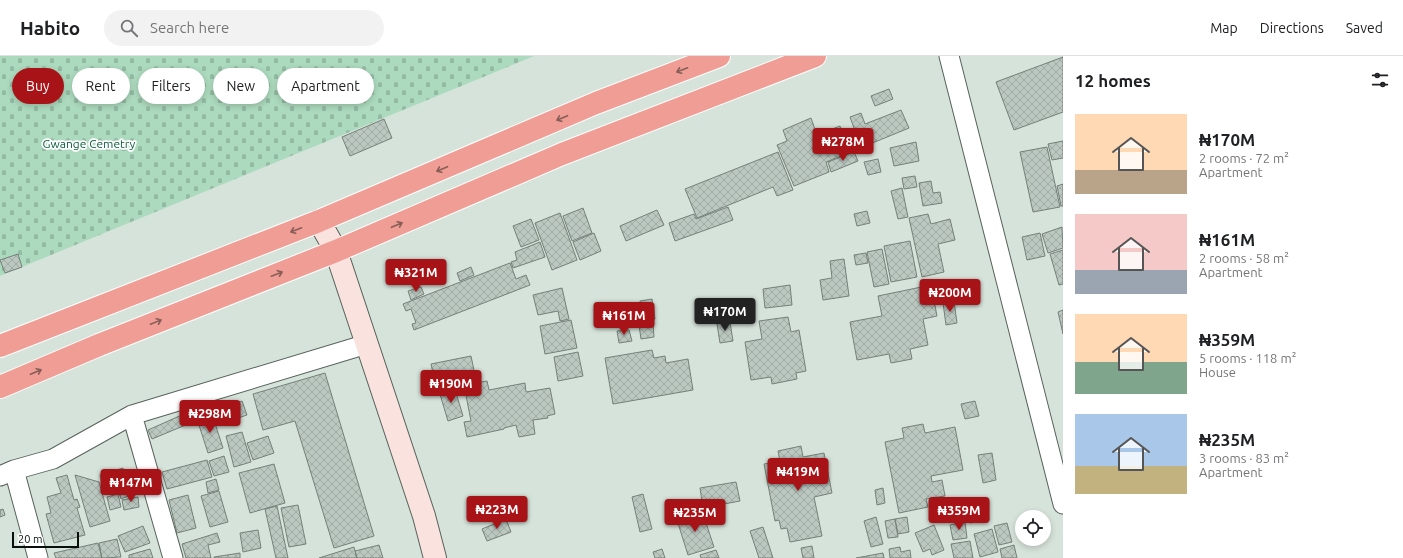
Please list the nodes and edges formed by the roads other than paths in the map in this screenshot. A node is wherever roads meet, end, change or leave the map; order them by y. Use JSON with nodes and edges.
{"nodes":[{"id":1,"x":719,"y":56,"type":"edge"},
{"id":2,"x":815,"y":56,"type":"edge"},
{"id":3,"x":949,"y":56,"type":"edge"},
{"id":4,"x":319,"y":221,"type":"junction"},
{"id":5,"x":336,"y":251,"type":"junction"},
{"id":6,"x":367,"y":344,"type":"junction"},
{"id":7,"x":0,"y":346,"type":"edge"},
{"id":8,"x":0,"y":387,"type":"edge"},
{"id":9,"x":132,"y":415,"type":"junction"},
{"id":10,"x":7,"y":473,"type":"edge"},
{"id":11,"x":1063,"y":504,"type":"edge"},
{"id":12,"x":38,"y":558,"type":"edge"},
{"id":13,"x":173,"y":558,"type":"edge"},
{"id":14,"x":435,"y":558,"type":"edge"}],
"edges":[{"from":1,"to":4,"type":"highway","one_way":true},
{"from":5,"to":2,"type":"highway","one_way":true},
{"from":3,"to":11,"type":"street"},
{"from":4,"to":5,"type":"main road"},
{"from":4,"to":7,"type":"highway","one_way":true},
{"from":5,"to":6,"type":"main road"},
{"from":8,"to":5,"type":"highway","one_way":true},
{"from":6,"to":9,"type":"street"},
{"from":6,"to":14,"type":"main road"},
{"from":9,"to":10,"type":"street"},
{"from":9,"to":13,"type":"street"},
{"from":10,"to":12,"type":"street"}]}
